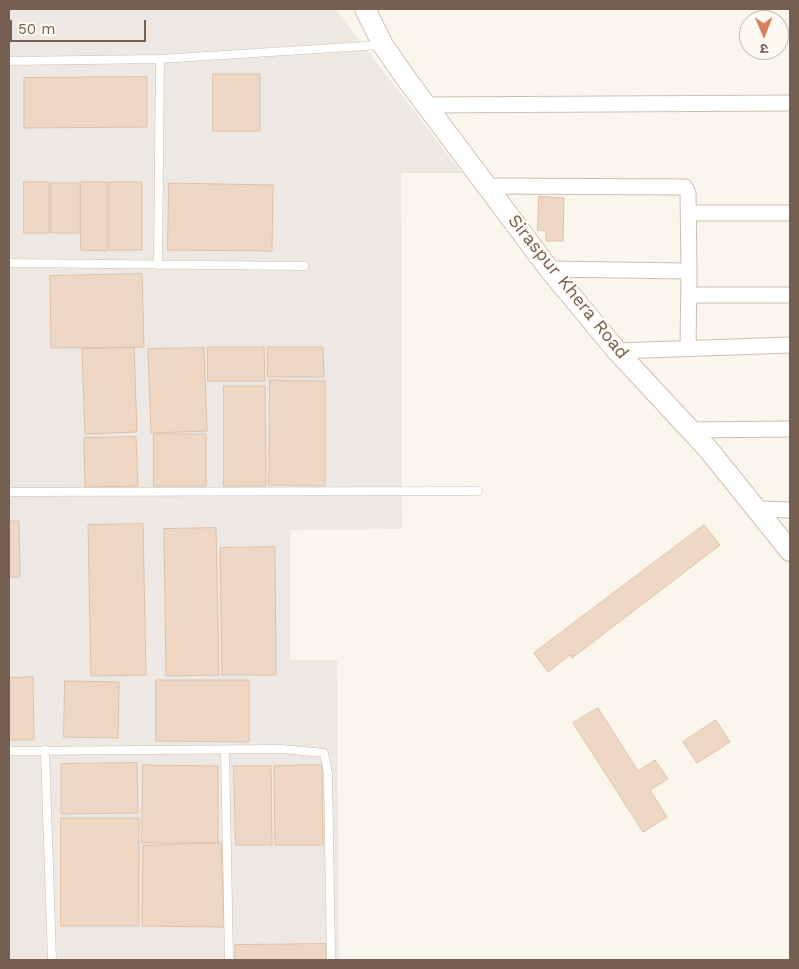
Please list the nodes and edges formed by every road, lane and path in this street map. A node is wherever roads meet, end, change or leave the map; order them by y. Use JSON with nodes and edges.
{"nodes":[{"id":1,"x":365,"y":9,"type":"edge"},
{"id":2,"x":384,"y":45,"type":"junction"},
{"id":3,"x":160,"y":59,"type":"junction"},
{"id":4,"x":9,"y":61,"type":"edge"},
{"id":5,"x":790,"y":103,"type":"edge"},
{"id":6,"x":426,"y":105,"type":"junction"},
{"id":7,"x":488,"y":186,"type":"junction"},
{"id":8,"x":689,"y":213,"type":"junction"},
{"id":9,"x":790,"y":213,"type":"edge"},
{"id":10,"x":9,"y":263,"type":"edge"},
{"id":11,"x":158,"y":264,"type":"junction"},
{"id":12,"x":304,"y":266,"type":"dead end"},
{"id":13,"x":548,"y":269,"type":"junction"},
{"id":14,"x":689,"y":271,"type":"junction"},
{"id":15,"x":689,"y":295,"type":"junction"},
{"id":16,"x":790,"y":295,"type":"edge"},
{"id":17,"x":790,"y":345,"type":"edge"},
{"id":18,"x":688,"y":348,"type":"junction"},
{"id":19,"x":617,"y":351,"type":"junction"},
{"id":20,"x":790,"y":429,"type":"edge"},
{"id":21,"x":689,"y":430,"type":"junction"},
{"id":22,"x":478,"y":491,"type":"dead end"},
{"id":23,"x":9,"y":492,"type":"edge"},
{"id":24,"x":757,"y":509,"type":"junction"},
{"id":25,"x":790,"y":510,"type":"edge"},
{"id":26,"x":790,"y":551,"type":"edge"},
{"id":27,"x":45,"y":750,"type":"junction"},
{"id":28,"x":225,"y":750,"type":"junction"},
{"id":29,"x":9,"y":751,"type":"edge"},
{"id":30,"x":52,"y":960,"type":"edge"},
{"id":31,"x":230,"y":960,"type":"edge"},
{"id":32,"x":331,"y":960,"type":"edge"}],
"edges":[{"from":1,"to":2,"type":"street","name":"Siraspur Khera Road"},
{"from":2,"to":3,"type":"lane"},
{"from":2,"to":6,"type":"street","name":"Siraspur Khera Road"},
{"from":3,"to":4,"type":"lane"},
{"from":3,"to":11,"type":"lane"},
{"from":5,"to":6,"type":"street"},
{"from":6,"to":7,"type":"street","name":"Siraspur Khera Road"},
{"from":7,"to":8,"type":"street"},
{"from":7,"to":13,"type":"street","name":"Siraspur Khera Road"},
{"from":8,"to":9,"type":"street"},
{"from":8,"to":14,"type":"street"},
{"from":10,"to":11,"type":"lane"},
{"from":11,"to":12,"type":"lane"},
{"from":13,"to":14,"type":"street"},
{"from":13,"to":19,"type":"street","name":"Siraspur Khera Road"},
{"from":14,"to":15,"type":"street"},
{"from":15,"to":16,"type":"street"},
{"from":15,"to":18,"type":"street"},
{"from":17,"to":18,"type":"street"},
{"from":18,"to":19,"type":"street"},
{"from":19,"to":21,"type":"street","name":"Siraspur Khera Road"},
{"from":20,"to":21,"type":"street"},
{"from":21,"to":24,"type":"street","name":"Siraspur Khera Road"},
{"from":22,"to":23,"type":"lane"},
{"from":24,"to":25,"type":"street"},
{"from":24,"to":26,"type":"street","name":"Siraspur Khera Road"},
{"from":27,"to":28,"type":"lane"},
{"from":27,"to":29,"type":"lane"},
{"from":27,"to":30,"type":"lane"},
{"from":28,"to":31,"type":"lane"},
{"from":28,"to":32,"type":"lane"}]}
